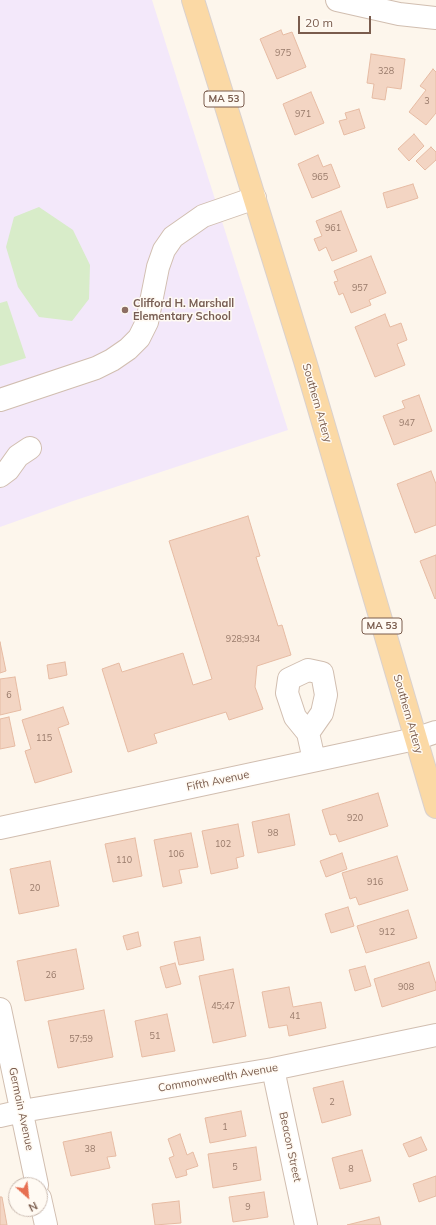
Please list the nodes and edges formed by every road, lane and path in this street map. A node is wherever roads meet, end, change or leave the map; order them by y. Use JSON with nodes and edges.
{"nodes":[{"id":1,"x":193,"y":0,"type":"edge"},
{"id":2,"x":337,"y":0,"type":"edge"},
{"id":3,"x":436,"y":18,"type":"edge"},
{"id":4,"x":255,"y":198,"type":"junction"},
{"id":5,"x":0,"y":400,"type":"edge"},
{"id":6,"x":30,"y":448,"type":"dead end"},
{"id":7,"x":0,"y":476,"type":"edge"},
{"id":8,"x":436,"y":732,"type":"edge"},
{"id":9,"x":308,"y":733,"type":"dead end"},
{"id":10,"x":415,"y":739,"type":"junction"},
{"id":11,"x":314,"y":760,"type":"junction"},
{"id":12,"x":436,"y":807,"type":"edge"},
{"id":13,"x":0,"y":828,"type":"edge"},
{"id":14,"x":0,"y":1009,"type":"edge"},
{"id":15,"x":436,"y":1035,"type":"edge"},
{"id":16,"x":273,"y":1069,"type":"junction"},
{"id":17,"x":22,"y":1111,"type":"junction"},
{"id":18,"x":0,"y":1116,"type":"edge"},
{"id":19,"x":35,"y":1177,"type":"edge"},
{"id":20,"x":306,"y":1225,"type":"edge"}],
"edges":[{"from":1,"to":4,"type":"main road","name":"Southern Artery","number":"MA 53"},
{"from":2,"to":3,"type":"street"},
{"from":4,"to":5,"type":"street"},
{"from":4,"to":10,"type":"main road","name":"Southern Artery","number":"MA 53"},
{"from":6,"to":7,"type":"street"},
{"from":8,"to":10,"type":"street","name":"Fifth Avenue"},
{"from":9,"to":11,"type":"street"},
{"from":10,"to":11,"type":"street","name":"Fifth Avenue"},
{"from":10,"to":12,"type":"main road","name":"Southern Artery","number":"MA 53"},
{"from":11,"to":13,"type":"street","name":"Fifth Avenue"},
{"from":14,"to":17,"type":"street","name":"Germain Avenue"},
{"from":15,"to":16,"type":"street","name":"Commonwealth Avenue"},
{"from":16,"to":17,"type":"street","name":"Commonwealth Avenue"},
{"from":16,"to":20,"type":"street","name":"Beacon Street"},
{"from":17,"to":18,"type":"street","name":"Commonwealth Avenue"},
{"from":17,"to":19,"type":"street","name":"Germain Avenue"}]}
